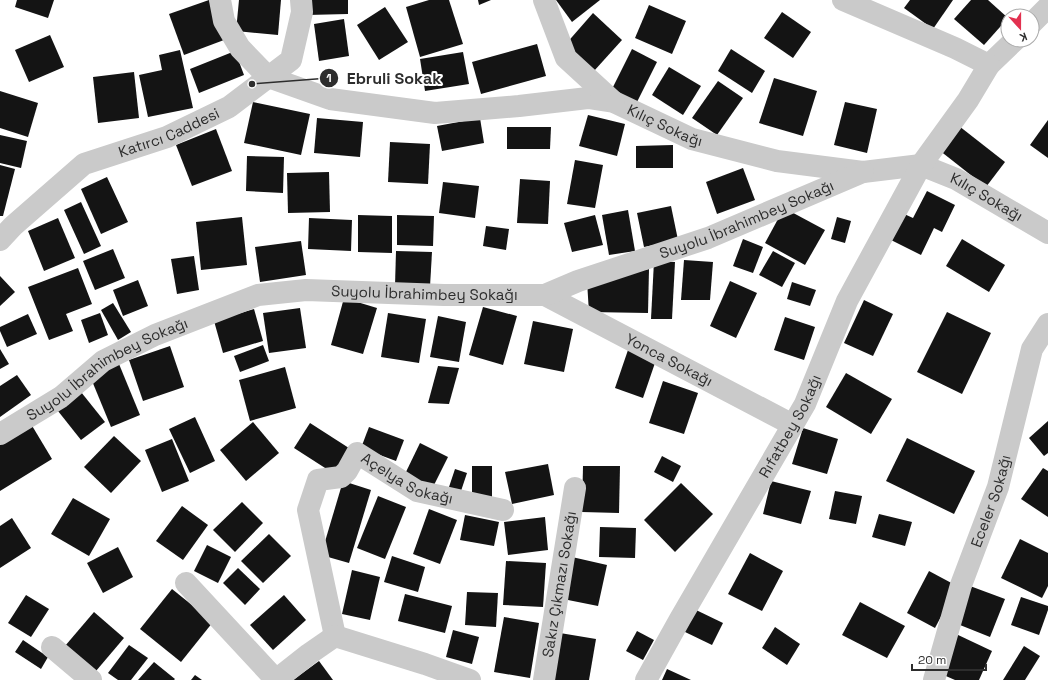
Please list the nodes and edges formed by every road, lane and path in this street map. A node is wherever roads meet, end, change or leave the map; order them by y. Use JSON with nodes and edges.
{"nodes":[{"id":1,"x":220,"y":0,"type":"edge"},
{"id":2,"x":302,"y":0,"type":"edge"},
{"id":3,"x":544,"y":0,"type":"edge"},
{"id":4,"x":843,"y":0,"type":"edge"},
{"id":5,"x":1048,"y":7,"type":"edge"},
{"id":6,"x":1040,"y":15,"type":"edge"},
{"id":7,"x":1007,"y":48,"type":"edge"},
{"id":8,"x":989,"y":65,"type":"junction"},
{"id":9,"x":268,"y":77,"type":"junction"},
{"id":10,"x":614,"y":102,"type":"junction"},
{"id":11,"x":921,"y":166,"type":"junction"},
{"id":12,"x":863,"y":172,"type":"junction"},
{"id":13,"x":1048,"y":233,"type":"edge"},
{"id":14,"x":0,"y":240,"type":"edge"},
{"id":15,"x":545,"y":296,"type":"junction"},
{"id":16,"x":1048,"y":324,"type":"edge"},
{"id":17,"x":793,"y":425,"type":"junction"},
{"id":18,"x":0,"y":434,"type":"edge"},
{"id":19,"x":575,"y":488,"type":"dead end"},
{"id":20,"x":503,"y":510,"type":"dead end"},
{"id":21,"x":186,"y":583,"type":"dead end"},
{"id":22,"x":335,"y":636,"type":"junction"},
{"id":23,"x":52,"y":647,"type":"dead end"},
{"id":24,"x":91,"y":680,"type":"edge"},
{"id":25,"x":276,"y":680,"type":"edge"},
{"id":26,"x":470,"y":680,"type":"edge"},
{"id":27,"x":544,"y":680,"type":"edge"},
{"id":28,"x":646,"y":680,"type":"edge"},
{"id":29,"x":934,"y":680,"type":"edge"}],
"edges":[{"from":1,"to":9,"type":"street"},
{"from":2,"to":9,"type":"street","name":"Katırcı Caddesi"},
{"from":3,"to":10,"type":"street"},
{"from":4,"to":8,"type":"street"},
{"from":5,"to":6,"type":"street"},
{"from":7,"to":8,"type":"street","name":"Rıfatbey Sokağı"},
{"from":8,"to":11,"type":"street","name":"Rıfatbey Sokağı"},
{"from":9,"to":10,"type":"street","name":"Kılıç Sokağı"},
{"from":9,"to":14,"type":"street","name":"Katırcı Caddesi"},
{"from":10,"to":12,"type":"street","name":"Kılıç Sokağı"},
{"from":11,"to":12,"type":"street","name":"Kılıç Sokağı"},
{"from":11,"to":13,"type":"street","name":"Kılıç Sokağı"},
{"from":11,"to":17,"type":"street","name":"Rıfatbey Sokağı"},
{"from":12,"to":15,"type":"street","name":"Suyolu İbrahimbey Sokağı"},
{"from":15,"to":17,"type":"street","name":"Yonca Sokağı"},
{"from":15,"to":18,"type":"street","name":"Suyolu İbrahimbey Sokağı"},
{"from":16,"to":29,"type":"street","name":"Eceler Sokağı"},
{"from":17,"to":28,"type":"street","name":"Rıfatbey Sokağı"},
{"from":19,"to":27,"type":"street","name":"Sakız Çıkmazı Sokağı"},
{"from":20,"to":22,"type":"street","name":"Açelya Sokağı"},
{"from":21,"to":25,"type":"street"},
{"from":22,"to":25,"type":"street"},
{"from":22,"to":26,"type":"street"},
{"from":23,"to":24,"type":"street"}]}
